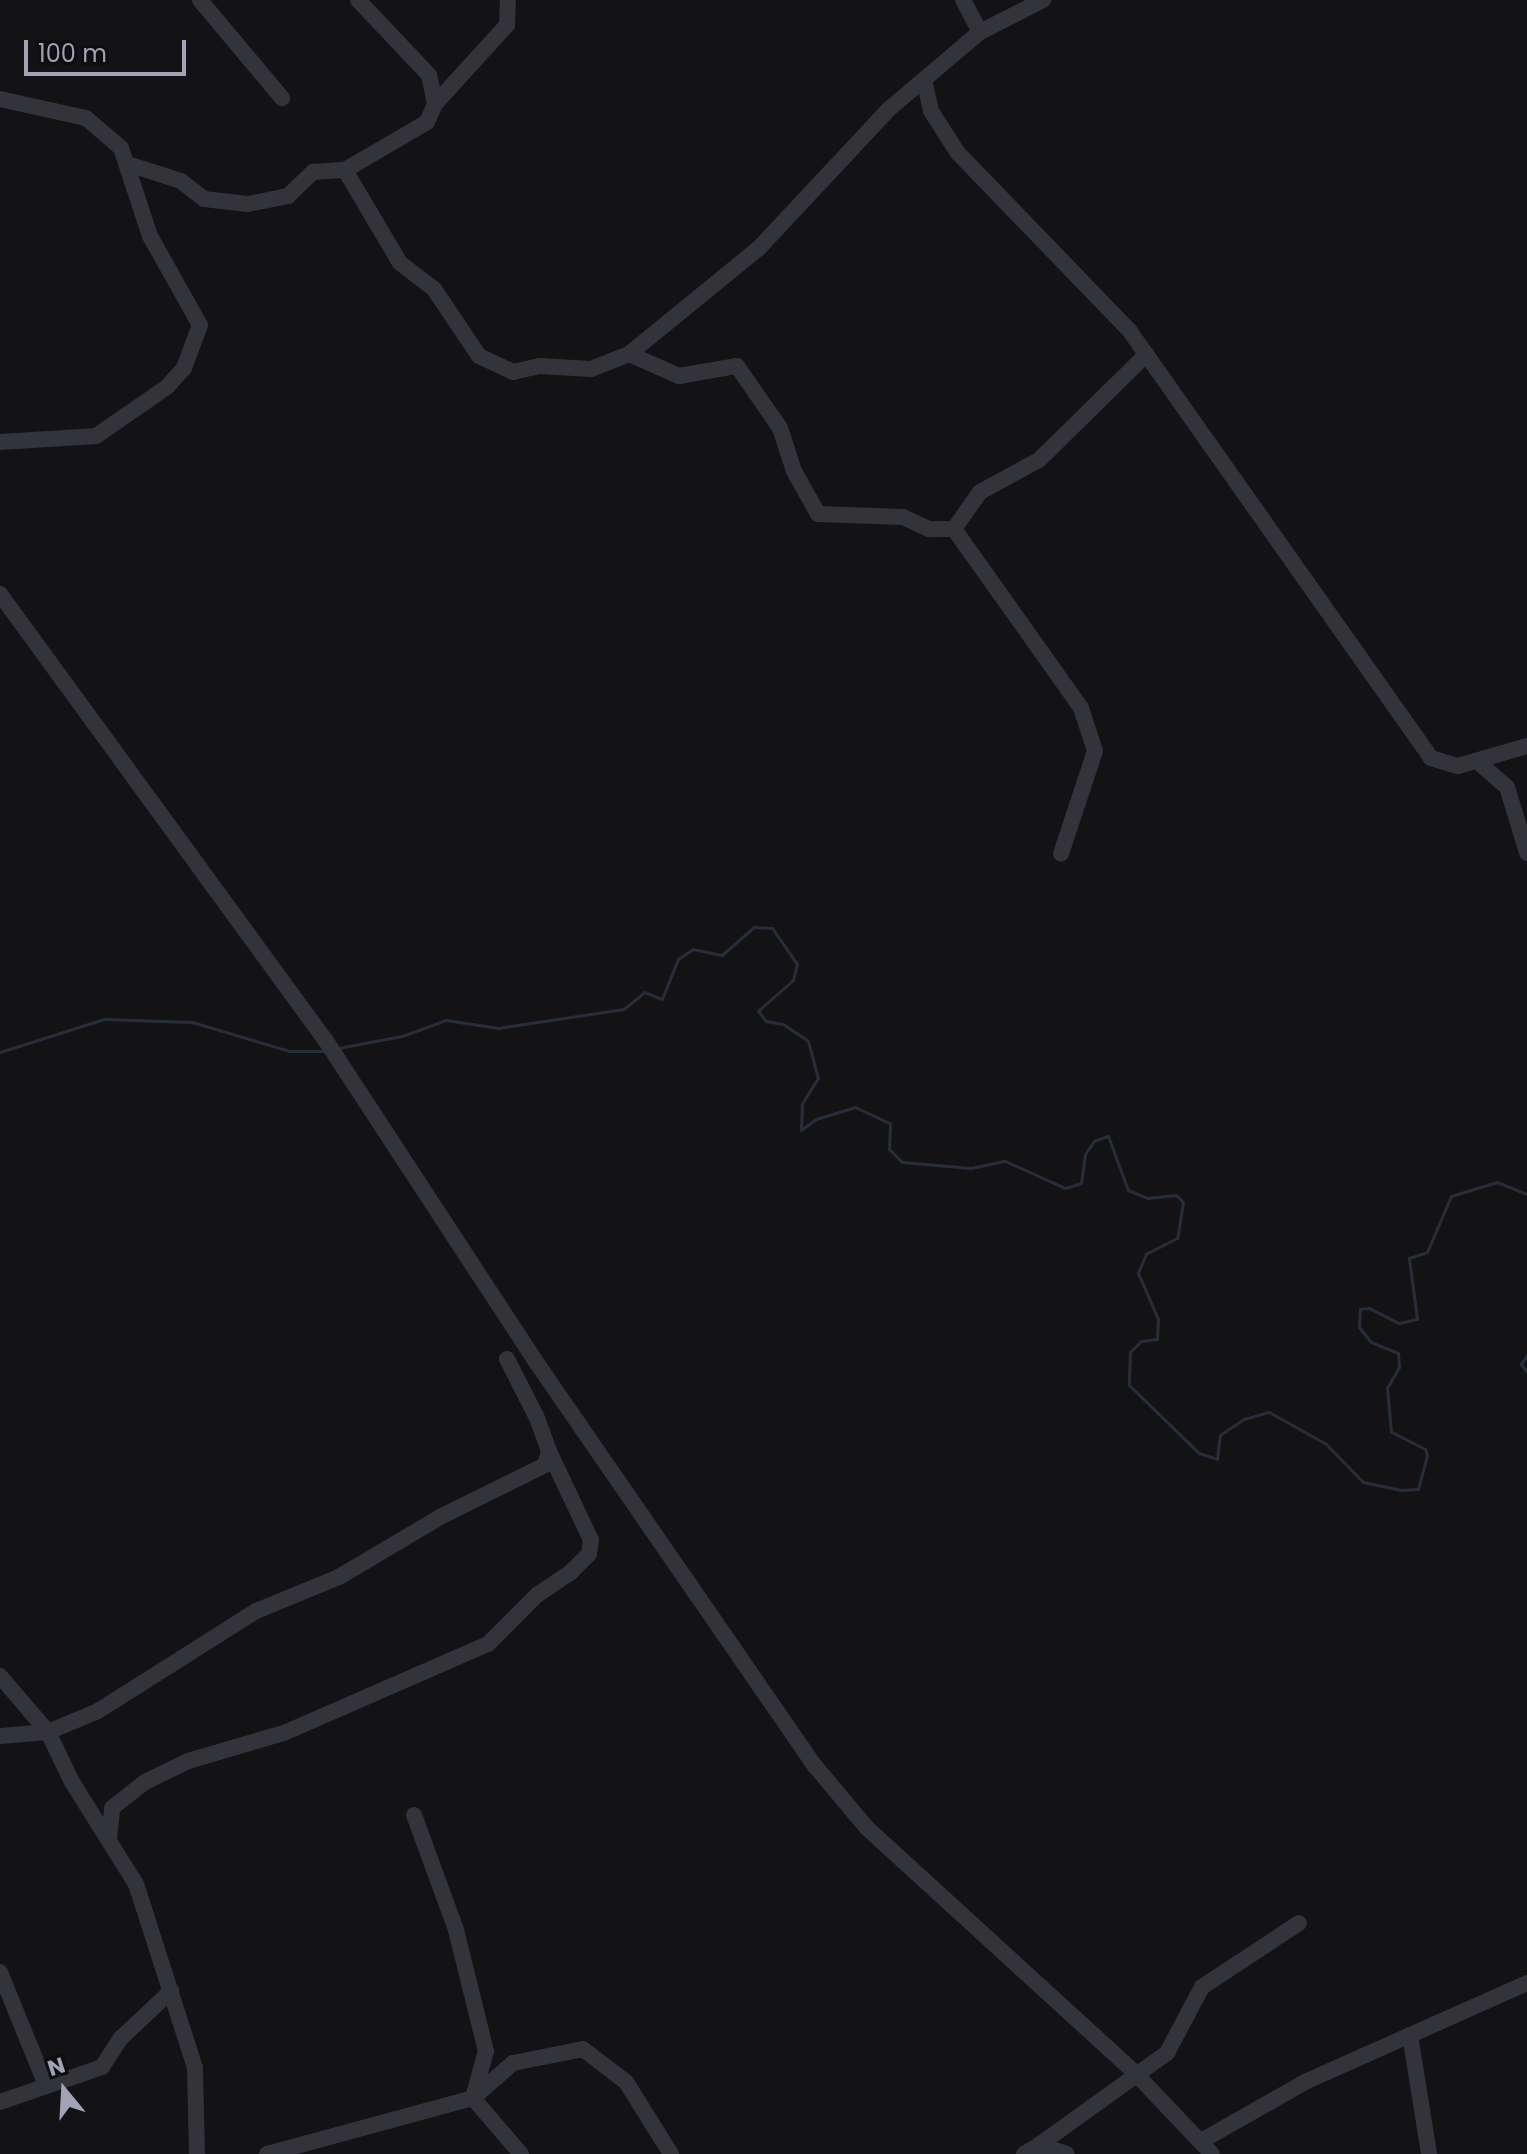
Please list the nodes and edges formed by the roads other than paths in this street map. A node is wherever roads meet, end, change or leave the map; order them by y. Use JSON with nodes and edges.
{"nodes":[{"id":1,"x":200,"y":0,"type":"edge"},
{"id":2,"x":358,"y":0,"type":"edge"},
{"id":3,"x":508,"y":0,"type":"edge"},
{"id":4,"x":963,"y":0,"type":"edge"},
{"id":5,"x":1043,"y":0,"type":"edge"},
{"id":6,"x":980,"y":32,"type":"junction"},
{"id":7,"x":924,"y":80,"type":"junction"},
{"id":8,"x":282,"y":98,"type":"dead end"},
{"id":9,"x":0,"y":99,"type":"edge"},
{"id":10,"x":435,"y":104,"type":"junction"},
{"id":11,"x":128,"y":164,"type":"junction"},
{"id":12,"x":345,"y":170,"type":"junction"},
{"id":13,"x":629,"y":354,"type":"junction"},
{"id":14,"x":1147,"y":354,"type":"junction"},
{"id":15,"x":0,"y":442,"type":"edge"},
{"id":16,"x":954,"y":529,"type":"junction"},
{"id":17,"x":0,"y":594,"type":"edge"},
{"id":18,"x":1527,"y":746,"type":"edge"},
{"id":19,"x":1478,"y":762,"type":"junction"},
{"id":20,"x":1527,"y":853,"type":"edge"},
{"id":21,"x":1061,"y":854,"type":"dead end"},
{"id":22,"x":507,"y":1359,"type":"dead end"},
{"id":23,"x":549,"y":1451,"type":"junction"},
{"id":24,"x":0,"y":1676,"type":"edge"},
{"id":25,"x":48,"y":1732,"type":"junction"},
{"id":26,"x":0,"y":1736,"type":"edge"},
{"id":27,"x":414,"y":1815,"type":"dead end"},
{"id":28,"x":109,"y":1839,"type":"junction"},
{"id":29,"x":1299,"y":1923,"type":"dead end"},
{"id":30,"x":0,"y":1972,"type":"edge"},
{"id":31,"x":1527,"y":1983,"type":"edge"},
{"id":32,"x":171,"y":1991,"type":"junction"},
{"id":33,"x":1410,"y":2035,"type":"junction"},
{"id":34,"x":1136,"y":2074,"type":"junction"},
{"id":35,"x":45,"y":2083,"type":"junction"},
{"id":36,"x":473,"y":2098,"type":"junction"},
{"id":37,"x":0,"y":2102,"type":"edge"},
{"id":38,"x":1039,"y":2145,"type":"junction"},
{"id":39,"x":1208,"y":2147,"type":"edge"},
{"id":40,"x":197,"y":2154,"type":"edge"},
{"id":41,"x":267,"y":2154,"type":"edge"},
{"id":42,"x":521,"y":2154,"type":"edge"},
{"id":43,"x":671,"y":2154,"type":"edge"},
{"id":44,"x":1024,"y":2154,"type":"edge"},
{"id":45,"x":1067,"y":2154,"type":"edge"},
{"id":46,"x":1429,"y":2154,"type":"edge"}],
"edges":[{"from":1,"to":8,"type":"street"},
{"from":2,"to":10,"type":"street"},
{"from":3,"to":10,"type":"street"},
{"from":4,"to":6,"type":"street"},
{"from":5,"to":6,"type":"street"},
{"from":6,"to":7,"type":"street"},
{"from":7,"to":13,"type":"street"},
{"from":7,"to":14,"type":"street"},
{"from":9,"to":11,"type":"street"},
{"from":10,"to":12,"type":"street"},
{"from":11,"to":12,"type":"street"},
{"from":11,"to":15,"type":"street"},
{"from":12,"to":13,"type":"street"},
{"from":13,"to":16,"type":"street"},
{"from":14,"to":16,"type":"street"},
{"from":14,"to":19,"type":"street"},
{"from":16,"to":21,"type":"street"},
{"from":17,"to":34,"type":"street"},
{"from":18,"to":19,"type":"street"},
{"from":19,"to":20,"type":"street"},
{"from":22,"to":23,"type":"street"},
{"from":23,"to":25,"type":"street"},
{"from":23,"to":28,"type":"street"},
{"from":24,"to":25,"type":"street"},
{"from":25,"to":26,"type":"street"},
{"from":25,"to":28,"type":"street"},
{"from":27,"to":36,"type":"street"},
{"from":28,"to":32,"type":"street"},
{"from":29,"to":34,"type":"street"},
{"from":30,"to":35,"type":"street"},
{"from":31,"to":33,"type":"street"},
{"from":32,"to":35,"type":"street"},
{"from":32,"to":40,"type":"street"},
{"from":33,"to":39,"type":"street"},
{"from":33,"to":46,"type":"street"},
{"from":34,"to":38,"type":"street"},
{"from":34,"to":39,"type":"street"},
{"from":35,"to":37,"type":"street"},
{"from":36,"to":41,"type":"street"},
{"from":36,"to":42,"type":"street"},
{"from":36,"to":43,"type":"street"},
{"from":38,"to":44,"type":"street"},
{"from":38,"to":45,"type":"street"}]}
